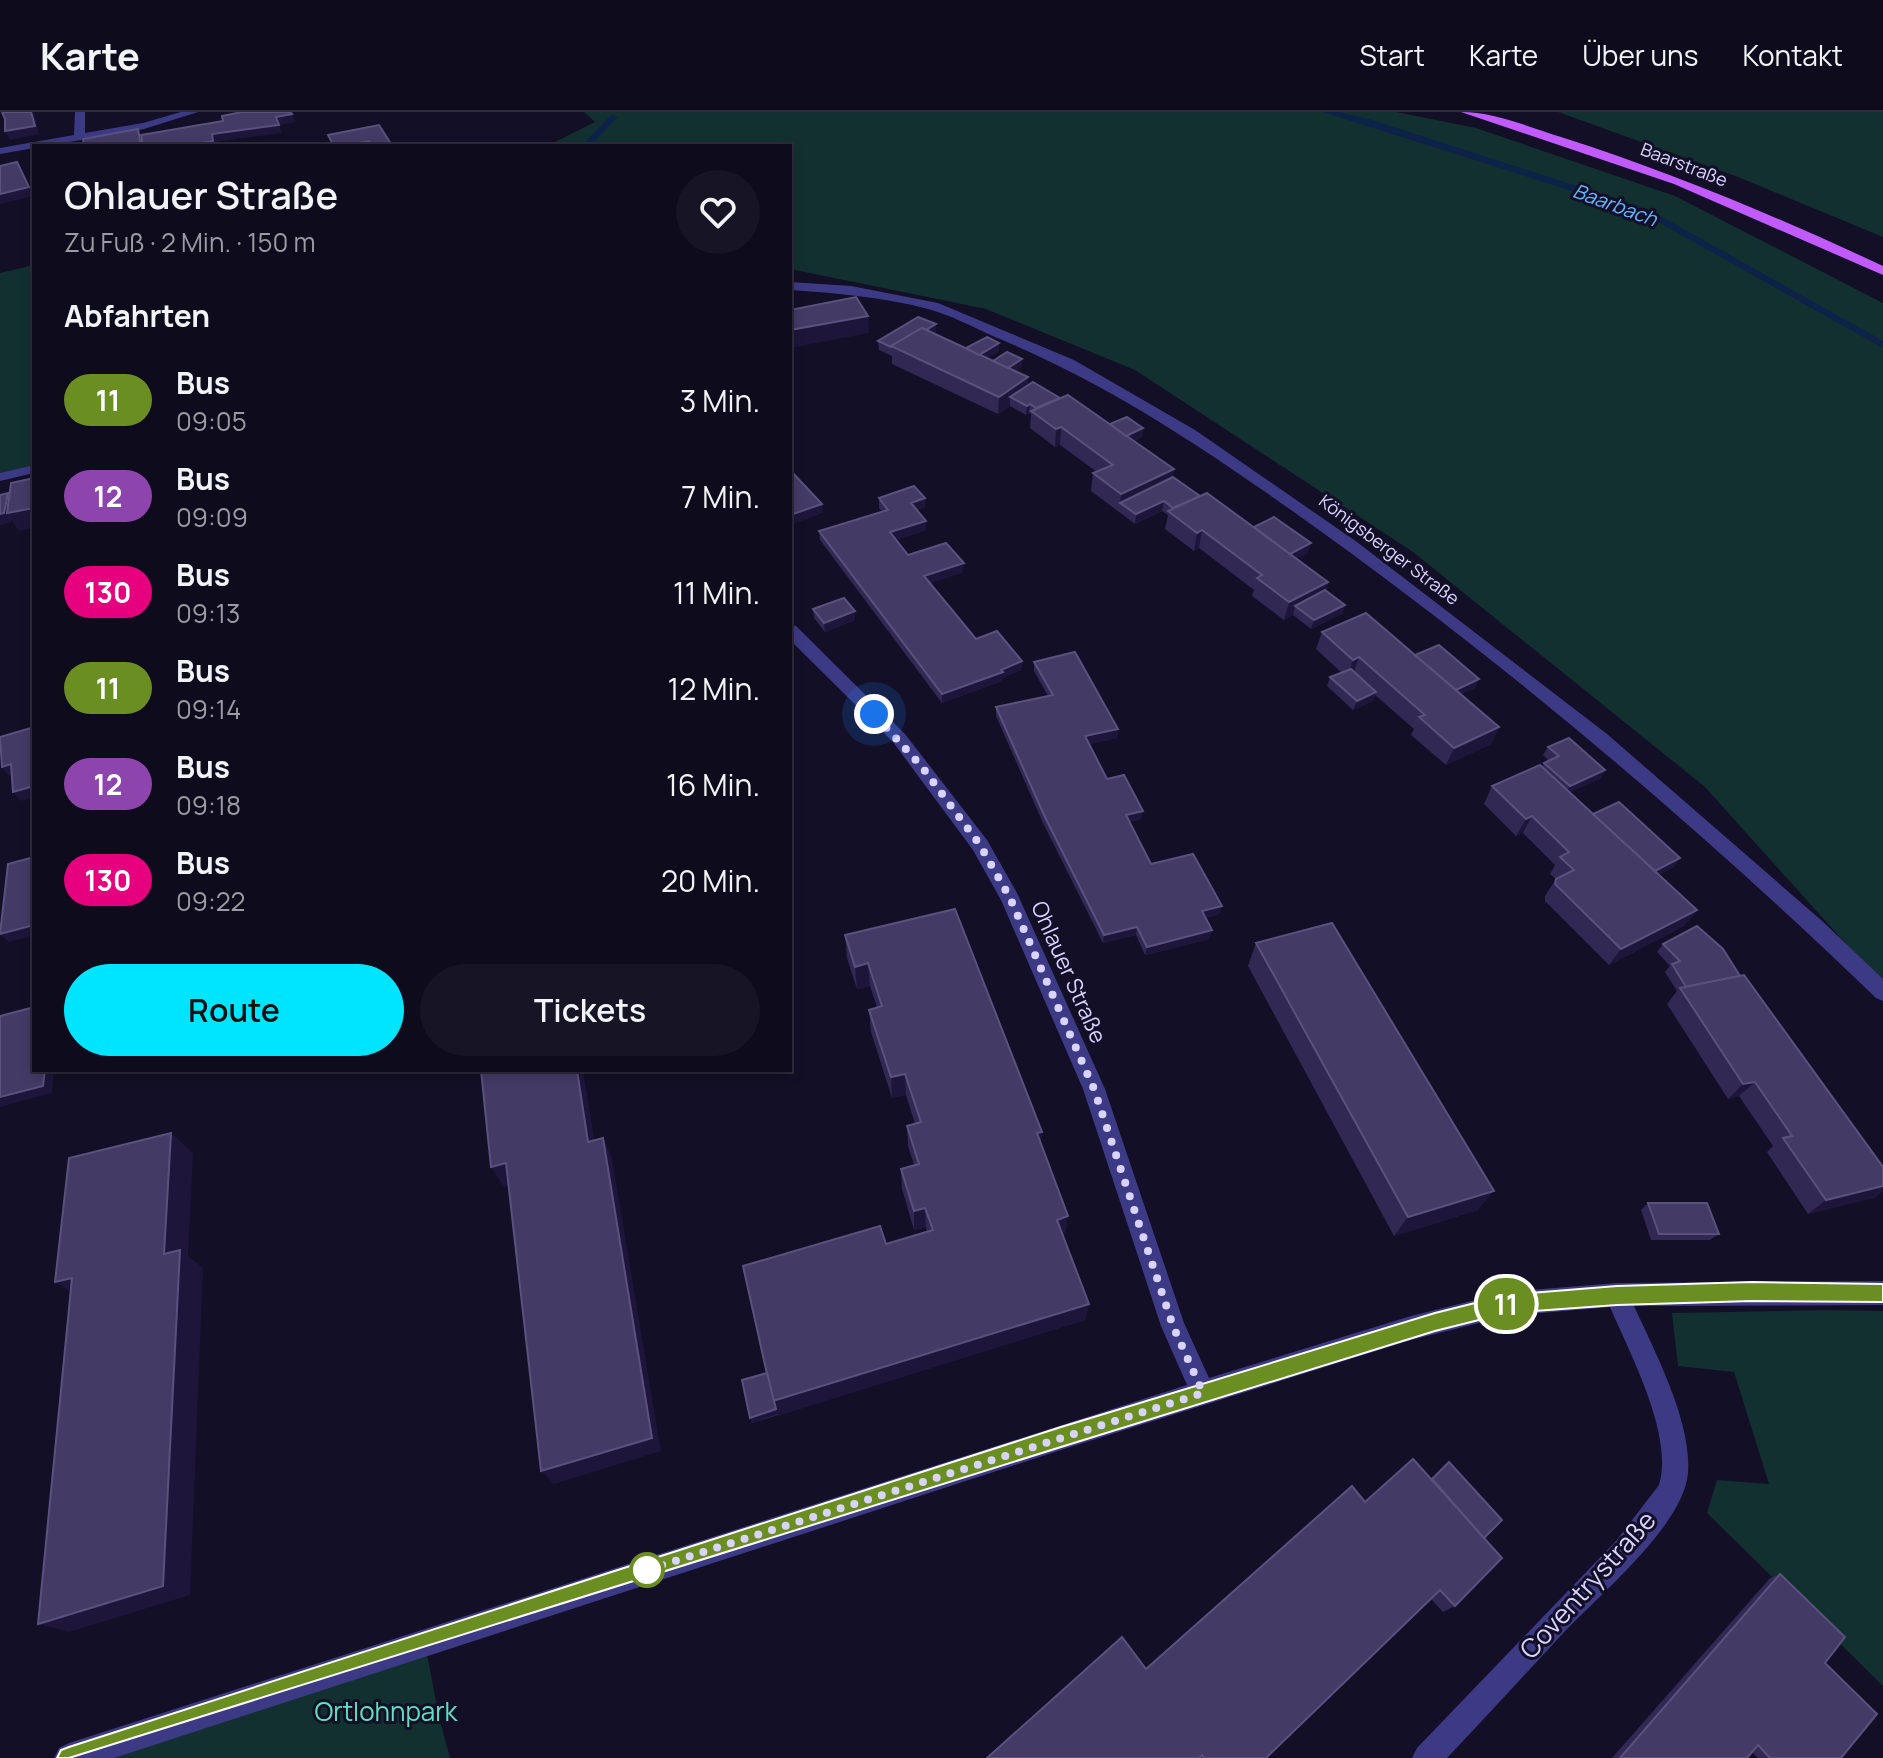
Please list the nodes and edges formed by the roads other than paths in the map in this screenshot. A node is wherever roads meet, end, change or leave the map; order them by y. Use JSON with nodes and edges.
{"nodes":[{"id":1,"x":80,"y":112,"type":"edge"},
{"id":2,"x":193,"y":112,"type":"edge"},
{"id":3,"x":1466,"y":112,"type":"edge"},
{"id":4,"x":79,"y":137,"type":"junction"},
{"id":5,"x":40,"y":144,"type":"edge"},
{"id":6,"x":32,"y":145,"type":"edge"},
{"id":7,"x":0,"y":151,"type":"edge"},
{"id":8,"x":1883,"y":271,"type":"edge"},
{"id":9,"x":792,"y":286,"type":"edge"},
{"id":10,"x":32,"y":469,"type":"edge"},
{"id":11,"x":0,"y":477,"type":"edge"},
{"id":12,"x":792,"y":632,"type":"edge"},
{"id":13,"x":1883,"y":992,"type":"edge"},
{"id":14,"x":1883,"y":1293,"type":"edge"},
{"id":15,"x":1617,"y":1295,"type":"junction"},
{"id":16,"x":1203,"y":1393,"type":"junction"},
{"id":17,"x":69,"y":1758,"type":"edge"},
{"id":18,"x":1427,"y":1758,"type":"edge"}],
"edges":[{"from":1,"to":4,"type":"street"},
{"from":2,"to":4,"type":"street"},
{"from":3,"to":8,"type":"main road","name":"Baarstraße"},
{"from":4,"to":5,"type":"street"},
{"from":6,"to":7,"type":"street"},
{"from":9,"to":13,"type":"street","name":"Königsberger Straße"},
{"from":10,"to":11,"type":"street"},
{"from":12,"to":16,"type":"street","name":"Ohlauer Straße"},
{"from":14,"to":15,"type":"street"},
{"from":15,"to":16,"type":"street"},
{"from":15,"to":18,"type":"street","name":"Coventrystraße"},
{"from":16,"to":17,"type":"street"}]}
